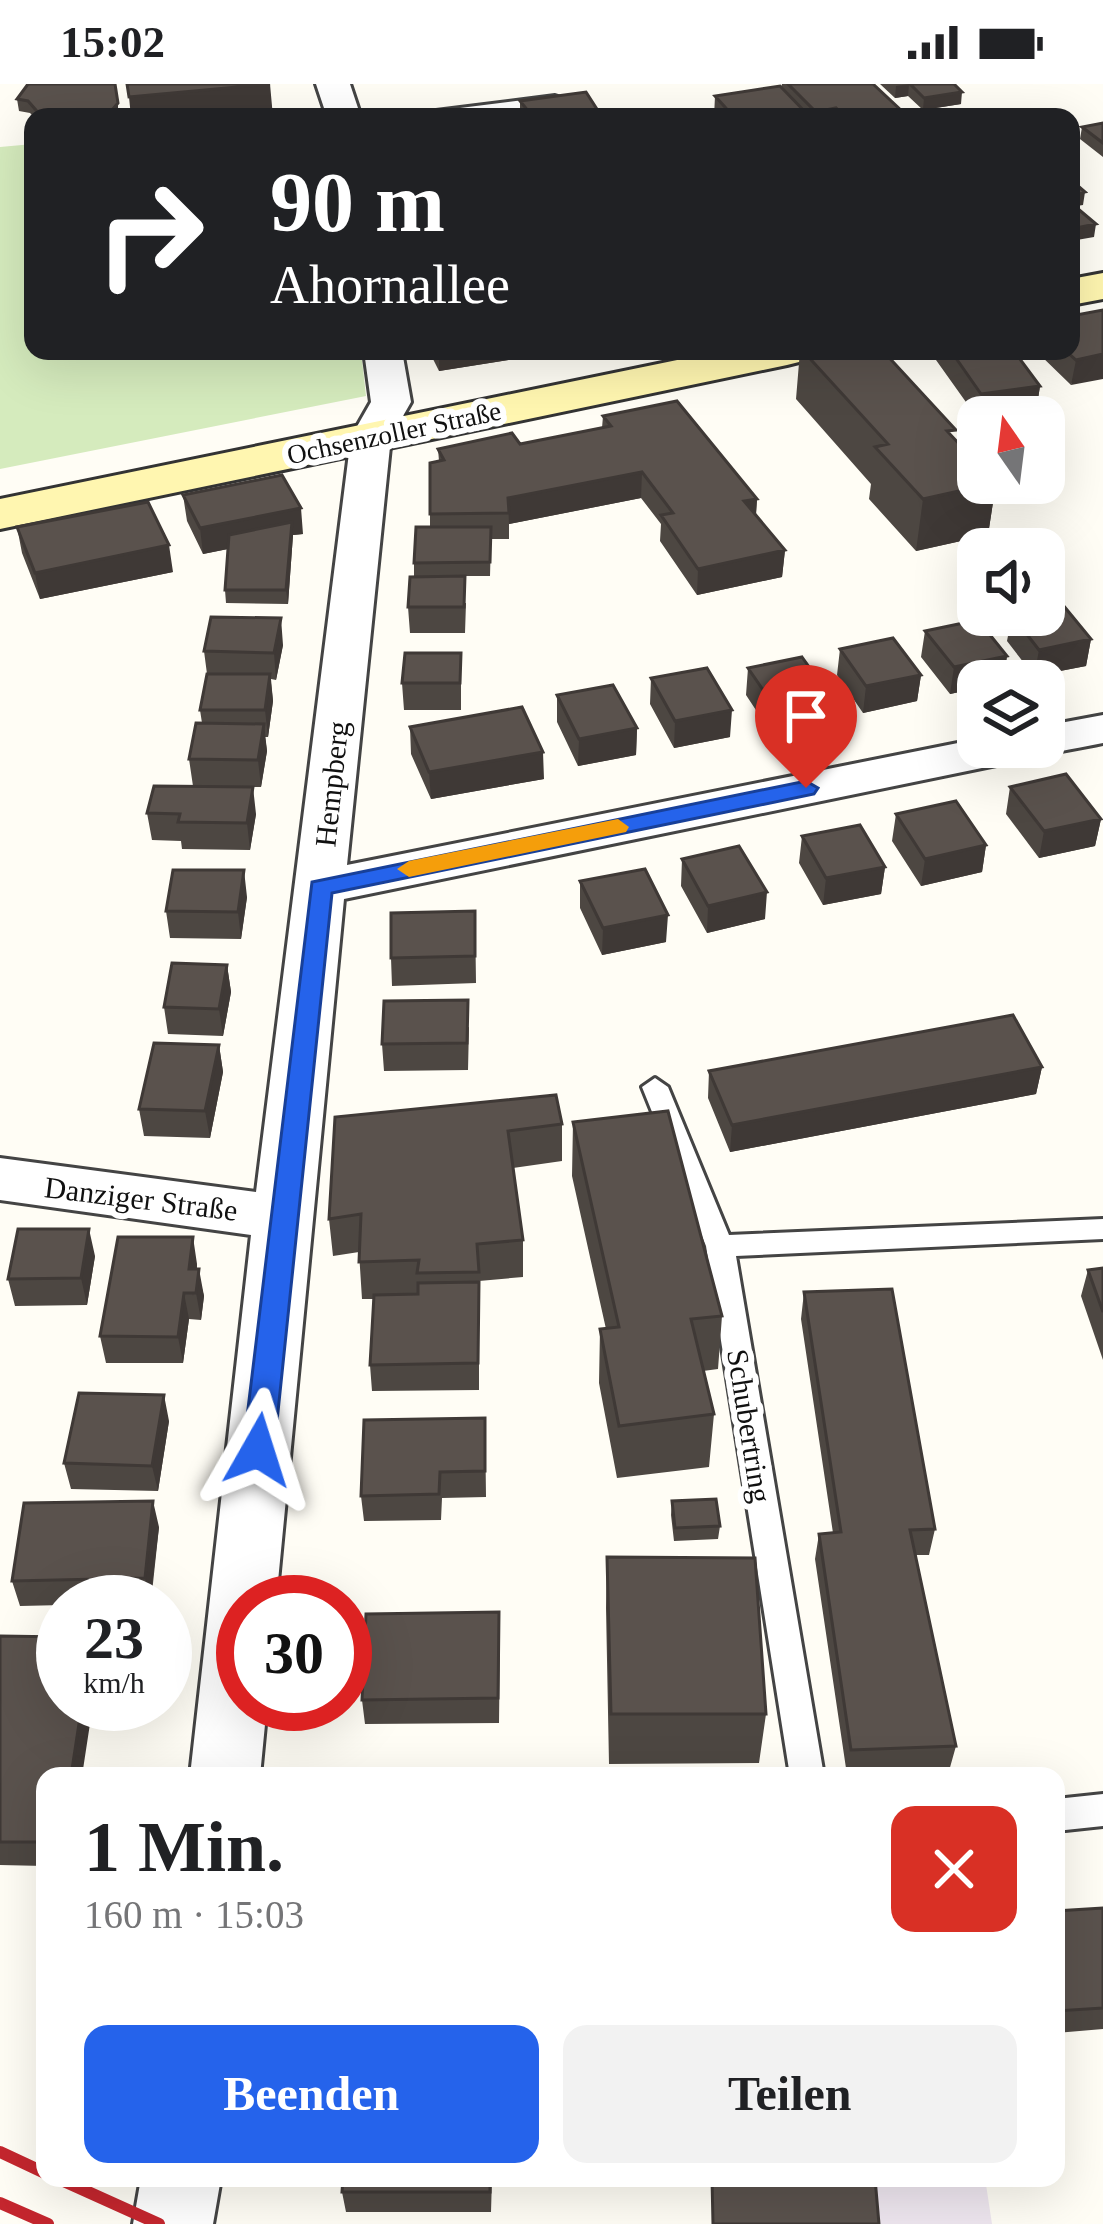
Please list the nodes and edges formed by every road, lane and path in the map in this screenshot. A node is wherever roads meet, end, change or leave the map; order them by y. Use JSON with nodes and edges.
{"nodes":[{"id":1,"x":578,"y":98,"type":"edge"},
{"id":2,"x":499,"y":108,"type":"edge"},
{"id":3,"x":384,"y":360,"type":"edge"},
{"id":4,"x":749,"y":360,"type":"edge"},
{"id":5,"x":371,"y":437,"type":"junction"},
{"id":6,"x":0,"y":514,"type":"edge"},
{"id":7,"x":1103,"y":729,"type":"edge"},
{"id":8,"x":1065,"y":737,"type":"edge"},
{"id":9,"x":957,"y":758,"type":"edge"},
{"id":10,"x":320,"y":887,"type":"junction"},
{"id":11,"x":655,"y":1087,"type":"dead end"},
{"id":12,"x":0,"y":1180,"type":"edge"},
{"id":13,"x":282,"y":1217,"type":"junction"},
{"id":14,"x":1103,"y":1228,"type":"edge"},
{"id":15,"x":720,"y":1246,"type":"junction"},
{"id":16,"x":226,"y":1767,"type":"edge"},
{"id":17,"x":806,"y":1767,"type":"edge"},
{"id":18,"x":1103,"y":1810,"type":"edge"},
{"id":19,"x":1065,"y":1814,"type":"edge"},
{"id":20,"x":179,"y":2187,"type":"edge"},
{"id":21,"x":173,"y":2224,"type":"edge"}],
"edges":[{"from":1,"to":2,"type":"lane"},
{"from":3,"to":5,"type":"street","name":"Hempberg"},
{"from":4,"to":5,"type":"main road","name":"Ochsenzoller Straße"},
{"from":5,"to":6,"type":"main road","name":"Ochsenzoller Straße"},
{"from":5,"to":10,"type":"street","name":"Hempberg"},
{"from":7,"to":8,"type":"street"},
{"from":9,"to":10,"type":"street"},
{"from":10,"to":13,"type":"street","name":"Hempberg"},
{"from":11,"to":15,"type":"lane","name":"Schubertring"},
{"from":12,"to":13,"type":"street","name":"Danziger Straße"},
{"from":13,"to":16,"type":"street","name":"Hempberg"},
{"from":14,"to":15,"type":"lane"},
{"from":15,"to":17,"type":"lane","name":"Schubertring"},
{"from":18,"to":19,"type":"lane"},
{"from":20,"to":21,"type":"street"}]}
